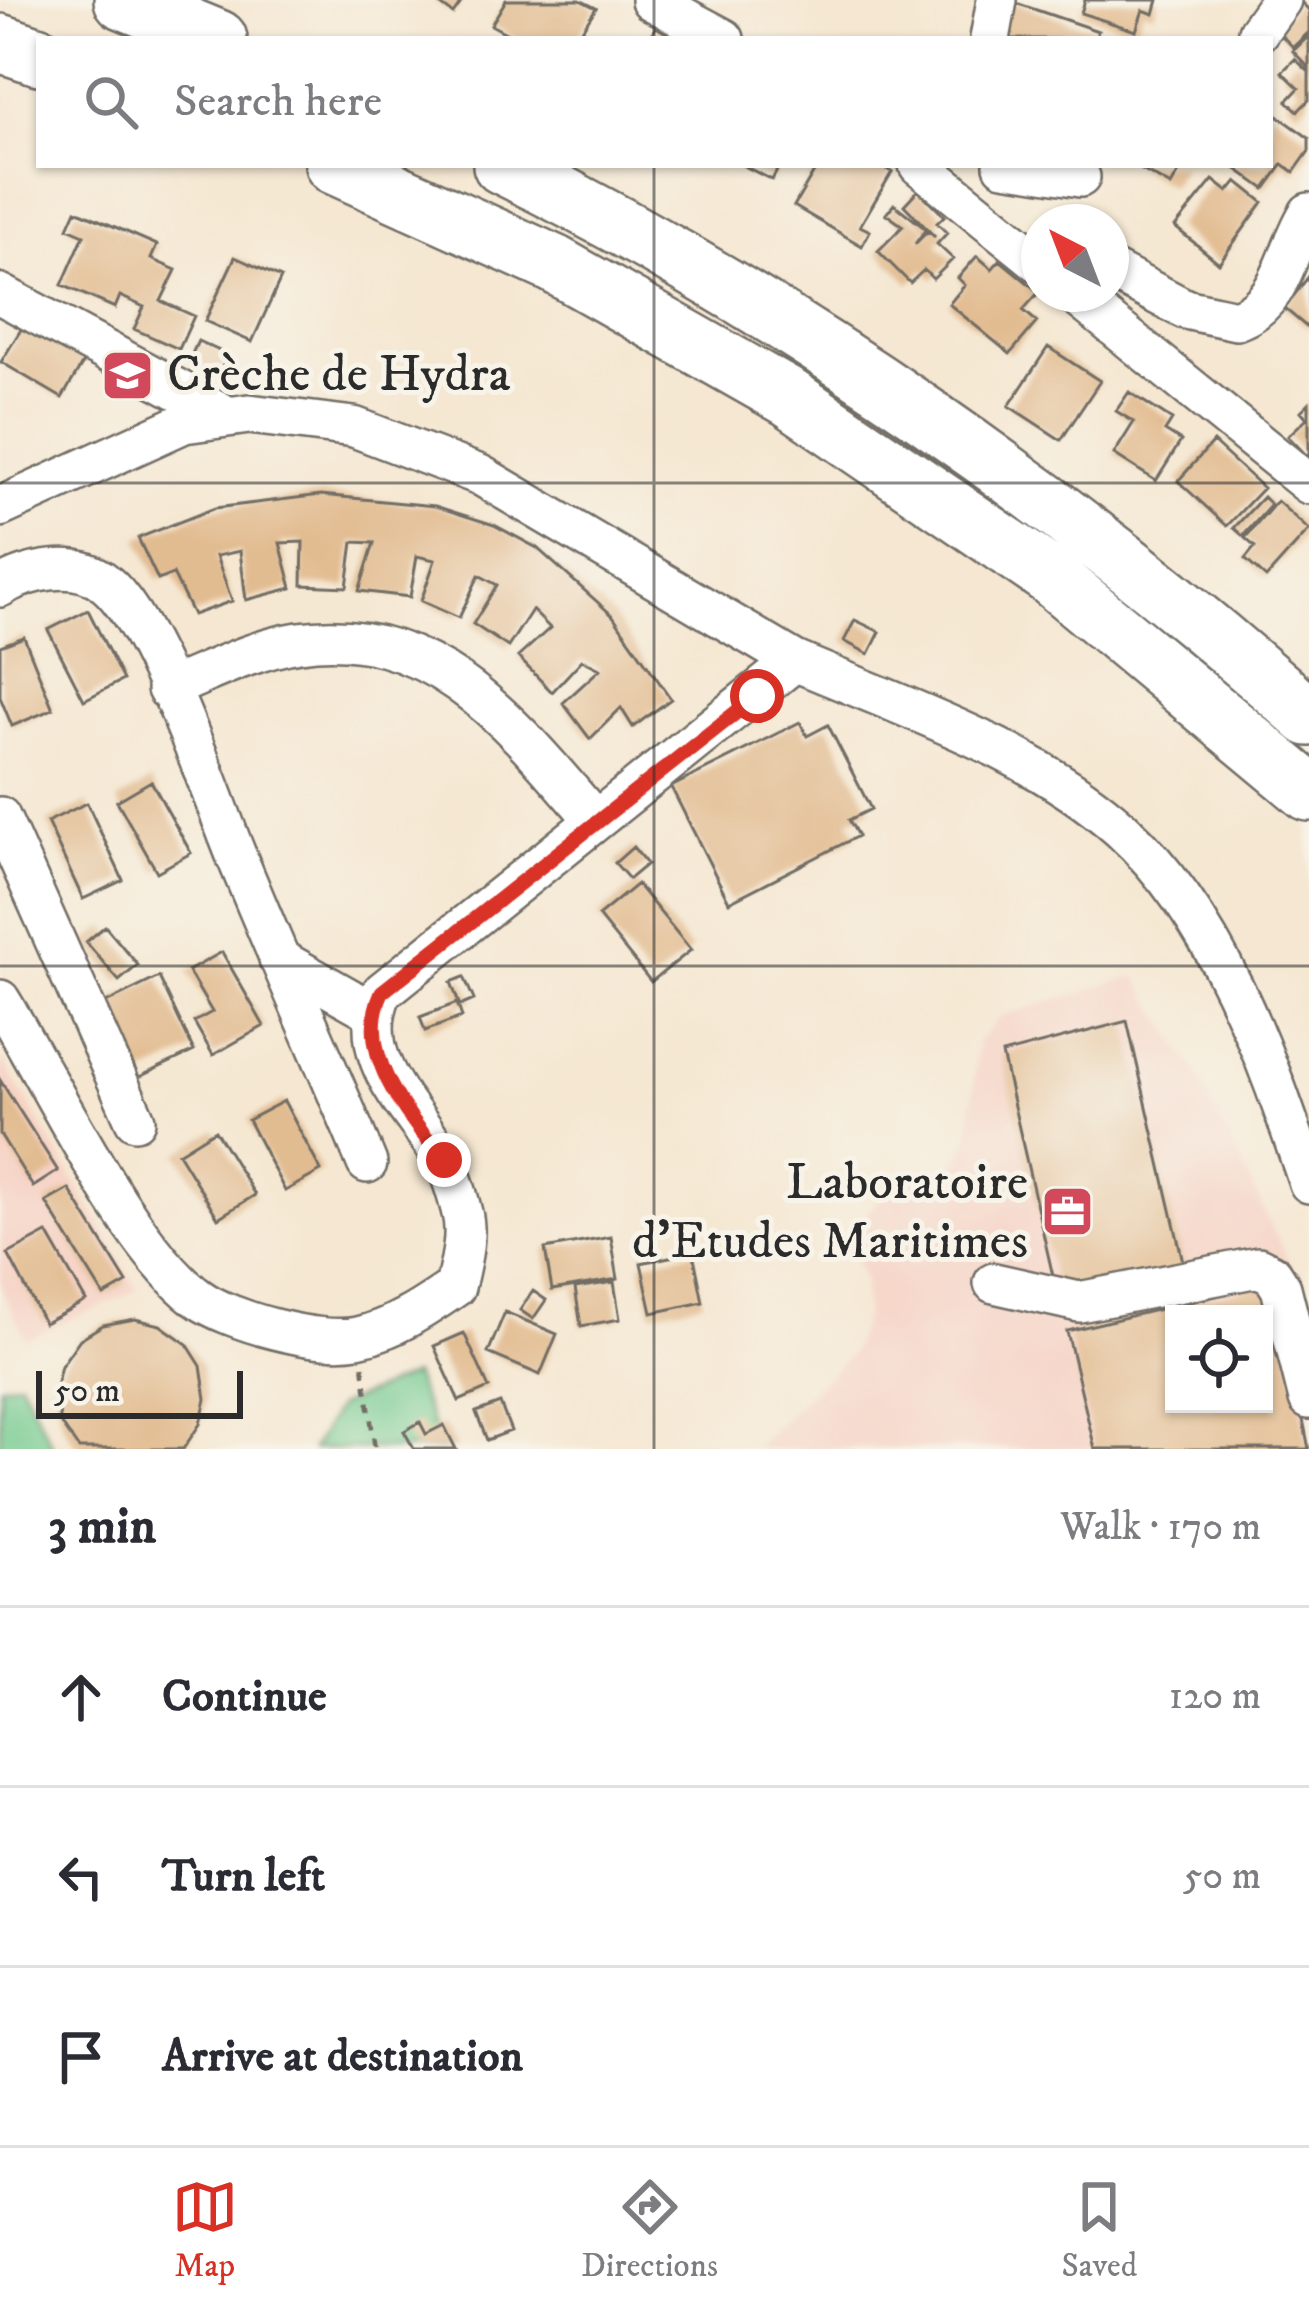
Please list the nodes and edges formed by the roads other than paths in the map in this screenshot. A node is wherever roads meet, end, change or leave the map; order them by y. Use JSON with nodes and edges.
{"nodes":[{"id":1,"x":123,"y":0,"type":"edge"},
{"id":2,"x":651,"y":0,"type":"edge"},
{"id":3,"x":997,"y":0,"type":"edge"},
{"id":4,"x":1281,"y":0,"type":"edge"},
{"id":5,"x":1258,"y":32,"type":"dead end"},
{"id":6,"x":211,"y":36,"type":"edge"},
{"id":7,"x":718,"y":36,"type":"edge"},
{"id":8,"x":991,"y":36,"type":"edge"},
{"id":9,"x":0,"y":43,"type":"edge"},
{"id":10,"x":36,"y":55,"type":"edge"},
{"id":11,"x":341,"y":168,"type":"edge"},
{"id":12,"x":507,"y":168,"type":"edge"},
{"id":13,"x":1023,"y":168,"type":"edge"},
{"id":14,"x":945,"y":173,"type":"edge"},
{"id":15,"x":1080,"y":177,"type":"dead end"},
{"id":16,"x":1309,"y":213,"type":"edge"},
{"id":17,"x":1021,"y":236,"type":"edge"},
{"id":18,"x":1129,"y":279,"type":"edge"},
{"id":19,"x":0,"y":294,"type":"edge"},
{"id":20,"x":1096,"y":312,"type":"edge"},
{"id":21,"x":225,"y":415,"type":"junction"},
{"id":22,"x":1309,"y":484,"type":"edge"},
{"id":23,"x":0,"y":507,"type":"edge"},
{"id":24,"x":0,"y":586,"type":"edge"},
{"id":25,"x":795,"y":662,"type":"junction"},
{"id":26,"x":1256,"y":670,"type":"junction"},
{"id":27,"x":167,"y":689,"type":"junction"},
{"id":28,"x":1309,"y":702,"type":"edge"},
{"id":29,"x":1309,"y":717,"type":"edge"},
{"id":30,"x":1235,"y":730,"type":"junction"},
{"id":31,"x":1309,"y":792,"type":"edge"},
{"id":32,"x":0,"y":817,"type":"edge"},
{"id":33,"x":595,"y":820,"type":"junction"},
{"id":34,"x":1309,"y":822,"type":"edge"},
{"id":35,"x":279,"y":959,"type":"junction"},
{"id":36,"x":0,"y":1000,"type":"edge"},
{"id":37,"x":373,"y":1012,"type":"junction"},
{"id":38,"x":135,"y":1120,"type":"dead end"},
{"id":39,"x":367,"y":1163,"type":"dead end"},
{"id":40,"x":1309,"y":1183,"type":"edge"},
{"id":41,"x":994,"y":1283,"type":"dead end"},
{"id":42,"x":1309,"y":1399,"type":"edge"}],
"edges":[{"from":1,"to":6,"type":"highway"},
{"from":2,"to":7,"type":"street"},
{"from":3,"to":8,"type":"street"},
{"from":4,"to":5,"type":"street"},
{"from":9,"to":10,"type":"highway"},
{"from":11,"to":30,"type":"highway"},
{"from":12,"to":26,"type":"highway"},
{"from":13,"to":15,"type":"street"},
{"from":14,"to":17,"type":"street"},
{"from":16,"to":18,"type":"street"},
{"from":19,"to":21,"type":"street"},
{"from":20,"to":22,"type":"street"},
{"from":21,"to":23,"type":"street"},
{"from":21,"to":25,"type":"street"},
{"from":24,"to":27,"type":"street"},
{"from":25,"to":33,"type":"street"},
{"from":25,"to":40,"type":"street"},
{"from":26,"to":28,"type":"highway"},
{"from":26,"to":29,"type":"highway"},
{"from":27,"to":33,"type":"street"},
{"from":27,"to":35,"type":"street"},
{"from":30,"to":31,"type":"highway"},
{"from":30,"to":34,"type":"highway"},
{"from":32,"to":38,"type":"street"},
{"from":33,"to":37,"type":"street"},
{"from":35,"to":37,"type":"street"},
{"from":35,"to":39,"type":"street"},
{"from":36,"to":37,"type":"street"},
{"from":41,"to":42,"type":"street"}]}
